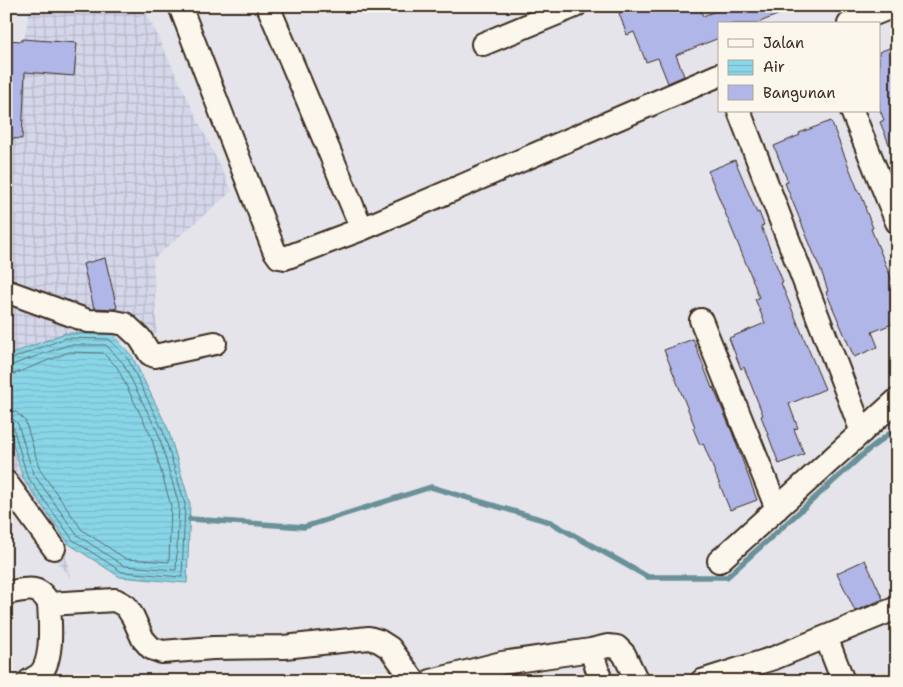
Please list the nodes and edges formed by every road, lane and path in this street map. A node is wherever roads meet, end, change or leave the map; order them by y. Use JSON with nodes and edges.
{"nodes":[{"id":1,"x":180,"y":6,"type":"edge"},
{"id":2,"x":268,"y":6,"type":"edge"},
{"id":3,"x":575,"y":6,"type":"edge"},
{"id":4,"x":894,"y":6,"type":"edge"},
{"id":5,"x":854,"y":22,"type":"edge"},
{"id":6,"x":483,"y":44,"type":"dead end"},
{"id":7,"x":718,"y":75,"type":"edge"},
{"id":8,"x":739,"y":112,"type":"edge"},
{"id":9,"x":852,"y":112,"type":"edge"},
{"id":10,"x":897,"y":222,"type":"edge"},
{"id":11,"x":362,"y":229,"type":"junction"},
{"id":12,"x":6,"y":291,"type":"edge"},
{"id":13,"x":701,"y":320,"type":"dead end"},
{"id":14,"x":215,"y":344,"type":"dead end"},
{"id":15,"x":897,"y":400,"type":"edge"},
{"id":16,"x":862,"y":432,"type":"junction"},
{"id":17,"x":6,"y":482,"type":"edge"},
{"id":18,"x":777,"y":509,"type":"junction"},
{"id":19,"x":54,"y":548,"type":"dead end"},
{"id":20,"x":719,"y":561,"type":"dead end"},
{"id":21,"x":6,"y":593,"type":"edge"},
{"id":22,"x":49,"y":604,"type":"junction"},
{"id":23,"x":897,"y":608,"type":"edge"},
{"id":24,"x":826,"y":637,"type":"junction"},
{"id":25,"x":591,"y":650,"type":"junction"},
{"id":26,"x":717,"y":679,"type":"edge"},
{"id":27,"x":28,"y":681,"type":"edge"},
{"id":28,"x":414,"y":681,"type":"edge"},
{"id":29,"x":432,"y":681,"type":"edge"},
{"id":30,"x":601,"y":681,"type":"edge"},
{"id":31,"x":637,"y":681,"type":"edge"},
{"id":32,"x":842,"y":681,"type":"edge"}],
"edges":[{"from":1,"to":11,"type":"street"},
{"from":2,"to":11,"type":"street"},
{"from":3,"to":6,"type":"street"},
{"from":4,"to":5,"type":"street"},
{"from":7,"to":11,"type":"street"},
{"from":8,"to":16,"type":"street"},
{"from":9,"to":10,"type":"street"},
{"from":12,"to":14,"type":"street"},
{"from":13,"to":18,"type":"street"},
{"from":15,"to":16,"type":"street"},
{"from":16,"to":18,"type":"street"},
{"from":17,"to":19,"type":"street"},
{"from":18,"to":20,"type":"street"},
{"from":21,"to":22,"type":"street"},
{"from":22,"to":27,"type":"street"},
{"from":22,"to":28,"type":"street"},
{"from":23,"to":24,"type":"street"},
{"from":24,"to":26,"type":"street"},
{"from":24,"to":32,"type":"street"},
{"from":25,"to":29,"type":"street"},
{"from":25,"to":30,"type":"street"},
{"from":25,"to":31,"type":"street"}]}
